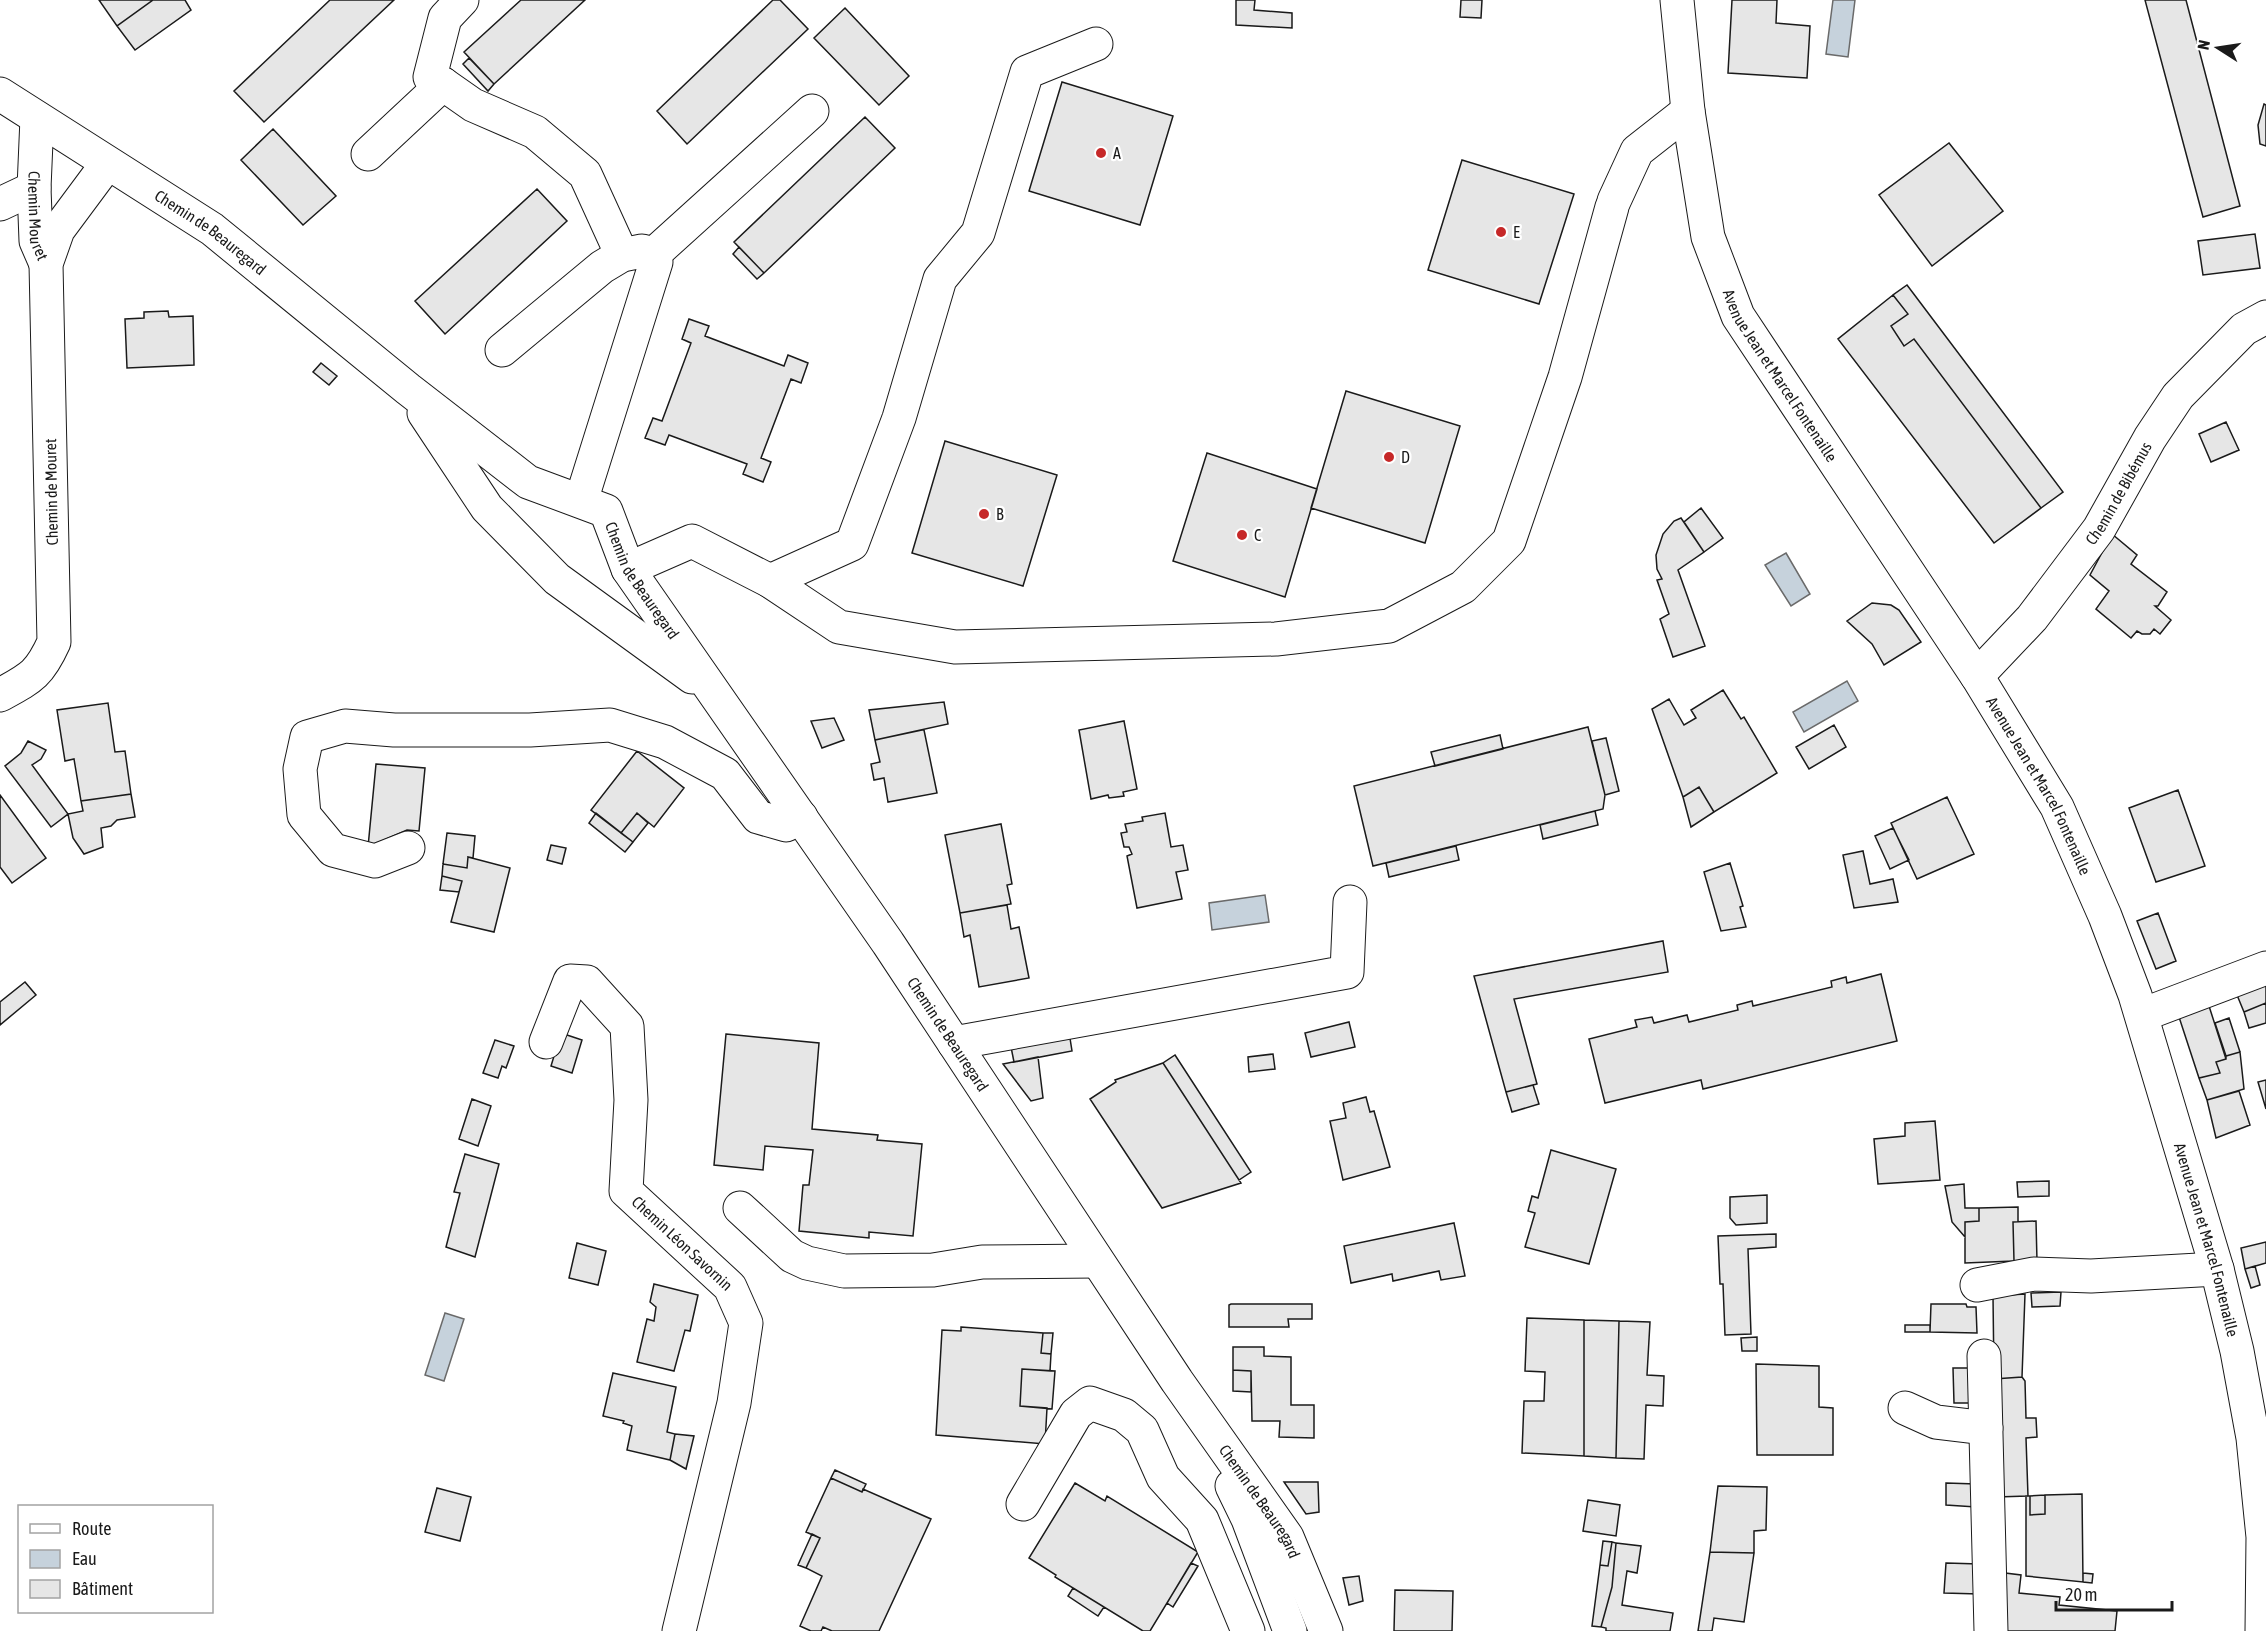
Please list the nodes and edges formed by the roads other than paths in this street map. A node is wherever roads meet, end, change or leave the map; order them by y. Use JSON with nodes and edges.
{"nodes":[{"id":1,"x":462,"y":0,"type":"edge"},
{"id":2,"x":1677,"y":0,"type":"edge"},
{"id":3,"x":1096,"y":44,"type":"dead end"},
{"id":4,"x":443,"y":84,"type":"junction"},
{"id":5,"x":0,"y":93,"type":"edge"},
{"id":6,"x":812,"y":111,"type":"dead end"},
{"id":7,"x":1688,"y":111,"type":"junction"},
{"id":8,"x":37,"y":118,"type":"junction"},
{"id":9,"x":368,"y":154,"type":"dead end"},
{"id":10,"x":107,"y":164,"type":"junction"},
{"id":11,"x":34,"y":188,"type":"junction"},
{"id":12,"x":0,"y":204,"type":"edge"},
{"id":13,"x":654,"y":254,"type":"junction"},
{"id":14,"x":622,"y":255,"type":"junction"},
{"id":15,"x":46,"y":264,"type":"junction"},
{"id":16,"x":2266,"y":317,"type":"edge"},
{"id":17,"x":502,"y":350,"type":"dead end"},
{"id":18,"x":408,"y":389,"type":"junction"},
{"id":19,"x":581,"y":501,"type":"junction"},
{"id":20,"x":628,"y":569,"type":"junction"},
{"id":21,"x":770,"y":581,"type":"junction"},
{"id":22,"x":1977,"y":676,"type":"junction"},
{"id":23,"x":713,"y":692,"type":"junction"},
{"id":24,"x":0,"y":695,"type":"edge"},
{"id":25,"x":801,"y":817,"type":"junction"},
{"id":26,"x":408,"y":848,"type":"dead end"},
{"id":27,"x":1350,"y":903,"type":"dead end"},
{"id":28,"x":2266,"y":968,"type":"edge"},
{"id":29,"x":2142,"y":1015,"type":"junction"},
{"id":30,"x":546,"y":1042,"type":"dead end"},
{"id":31,"x":954,"y":1042,"type":"junction"},
{"id":32,"x":740,"y":1208,"type":"dead end"},
{"id":33,"x":1097,"y":1261,"type":"junction"},
{"id":34,"x":2217,"y":1269,"type":"junction"},
{"id":35,"x":1977,"y":1285,"type":"dead end"},
{"id":36,"x":1984,"y":1356,"type":"dead end"},
{"id":37,"x":1177,"y":1381,"type":"junction"},
{"id":38,"x":1905,"y":1408,"type":"dead end"},
{"id":39,"x":1986,"y":1428,"type":"junction"},
{"id":40,"x":1023,"y":1504,"type":"dead end"},
{"id":41,"x":680,"y":1631,"type":"edge"},
{"id":42,"x":1248,"y":1631,"type":"edge"},
{"id":43,"x":1290,"y":1631,"type":"edge"},
{"id":44,"x":1326,"y":1631,"type":"edge"},
{"id":45,"x":1991,"y":1631,"type":"edge"},
{"id":46,"x":2262,"y":1631,"type":"edge"}],
"edges":[{"from":1,"to":4,"type":"street"},
{"from":2,"to":7,"type":"street","name":"Avenue Jean et Marcel Fontenaille"},
{"from":3,"to":21,"type":"street"},
{"from":4,"to":9,"type":"street"},
{"from":4,"to":14,"type":"street"},
{"from":5,"to":8,"type":"street","name":"Chemin de Beauregard"},
{"from":6,"to":13,"type":"street"},
{"from":7,"to":21,"type":"street"},
{"from":7,"to":22,"type":"street","name":"Avenue Jean et Marcel Fontenaille"},
{"from":8,"to":10,"type":"street","name":"Chemin de Beauregard"},
{"from":8,"to":11,"type":"street","name":"Chemin Mouret"},
{"from":10,"to":15,"type":"street","name":"Chemin Mouret"},
{"from":10,"to":18,"type":"street","name":"Chemin de Beauregard"},
{"from":11,"to":12,"type":"street"},
{"from":11,"to":15,"type":"street","name":"Chemin Mouret"},
{"from":13,"to":14,"type":"street"},
{"from":13,"to":19,"type":"street"},
{"from":14,"to":17,"type":"street"},
{"from":15,"to":24,"type":"street","name":"Chemin de Mouret"},
{"from":16,"to":22,"type":"street","name":"Chemin de Bibémus"},
{"from":18,"to":19,"type":"street","name":"Chemin de Beauregard"},
{"from":18,"to":23,"type":"street","name":"Chemin de Beauregard"},
{"from":19,"to":20,"type":"street","name":"Chemin de Beauregard"},
{"from":20,"to":21,"type":"street"},
{"from":20,"to":23,"type":"street","name":"Chemin de Beauregard"},
{"from":22,"to":29,"type":"street","name":"Avenue Jean et Marcel Fontenaille"},
{"from":23,"to":25,"type":"street","name":"Chemin de Beauregard"},
{"from":25,"to":26,"type":"street"},
{"from":25,"to":31,"type":"street","name":"Chemin de Beauregard"},
{"from":27,"to":31,"type":"street"},
{"from":28,"to":29,"type":"street"},
{"from":29,"to":34,"type":"street","name":"Avenue Jean et Marcel Fontenaille"},
{"from":30,"to":41,"type":"street","name":"Chemin Léon Savornin"},
{"from":31,"to":33,"type":"street","name":"Chemin de Beauregard"},
{"from":32,"to":33,"type":"street"},
{"from":33,"to":37,"type":"street","name":"Chemin de Beauregard"},
{"from":34,"to":35,"type":"street"},
{"from":34,"to":46,"type":"street","name":"Avenue Jean et Marcel Fontenaille"},
{"from":36,"to":39,"type":"street"},
{"from":37,"to":43,"type":"street","name":"Chemin de Beauregard"},
{"from":37,"to":44,"type":"street","name":"Chemin de Beauregard"},
{"from":38,"to":39,"type":"street"},
{"from":39,"to":45,"type":"street"},
{"from":40,"to":42,"type":"street"}]}
